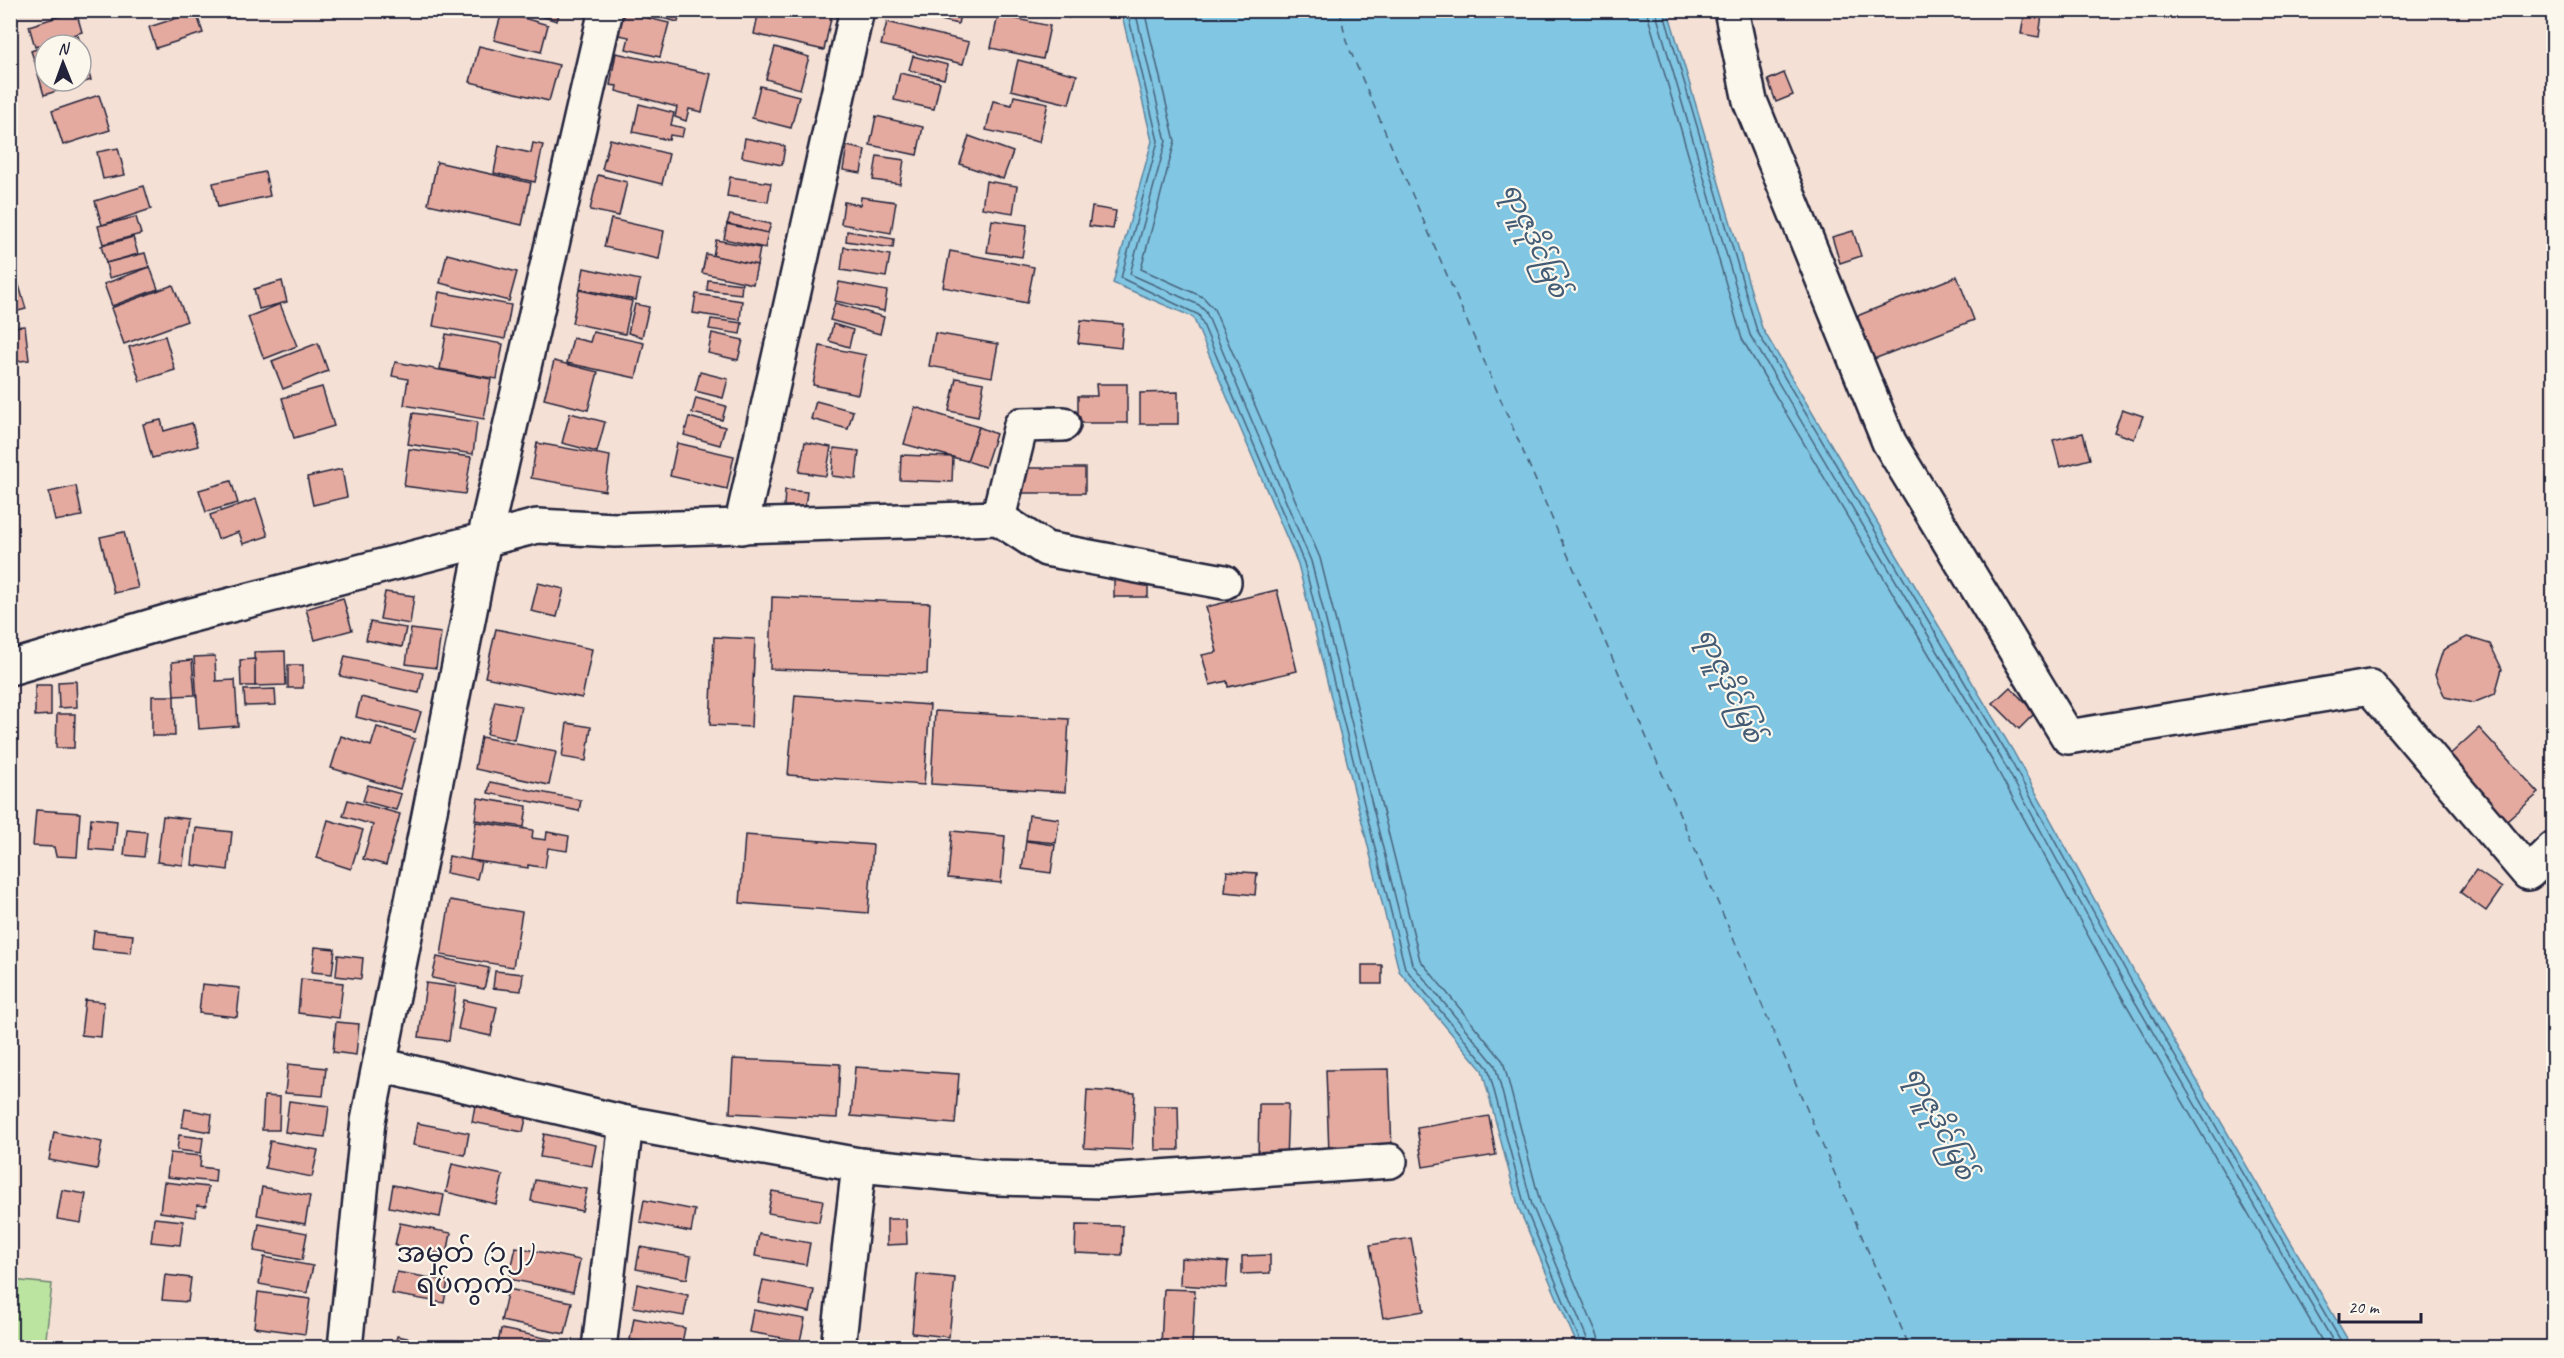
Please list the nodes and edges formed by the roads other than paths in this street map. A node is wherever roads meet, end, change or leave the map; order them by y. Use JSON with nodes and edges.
{"nodes":[{"id":1,"x":606,"y":10,"type":"edge"},
{"id":2,"x":856,"y":10,"type":"edge"},
{"id":3,"x":1731,"y":10,"type":"edge"},
{"id":4,"x":1063,"y":424,"type":"dead end"},
{"id":5,"x":998,"y":518,"type":"junction"},
{"id":6,"x":741,"y":527,"type":"junction"},
{"id":7,"x":484,"y":540,"type":"junction"},
{"id":8,"x":1224,"y":582,"type":"dead end"},
{"id":9,"x":10,"y":668,"type":"edge"},
{"id":10,"x":2553,"y":848,"type":"edge"},
{"id":11,"x":380,"y":1065,"type":"junction"},
{"id":12,"x":626,"y":1123,"type":"junction"},
{"id":13,"x":1390,"y":1161,"type":"dead end"},
{"id":14,"x":860,"y":1165,"type":"junction"},
{"id":15,"x":345,"y":1347,"type":"edge"},
{"id":16,"x":599,"y":1347,"type":"edge"},
{"id":17,"x":838,"y":1347,"type":"edge"}],
"edges":[{"from":1,"to":7,"type":"street"},
{"from":2,"to":6,"type":"street"},
{"from":3,"to":10,"type":"street"},
{"from":4,"to":5,"type":"street"},
{"from":5,"to":6,"type":"street"},
{"from":5,"to":8,"type":"street"},
{"from":6,"to":7,"type":"street"},
{"from":7,"to":9,"type":"street"},
{"from":7,"to":11,"type":"street"},
{"from":11,"to":12,"type":"street"},
{"from":11,"to":15,"type":"street"},
{"from":12,"to":14,"type":"street"},
{"from":12,"to":16,"type":"street"},
{"from":13,"to":14,"type":"street"},
{"from":14,"to":17,"type":"street"}]}
